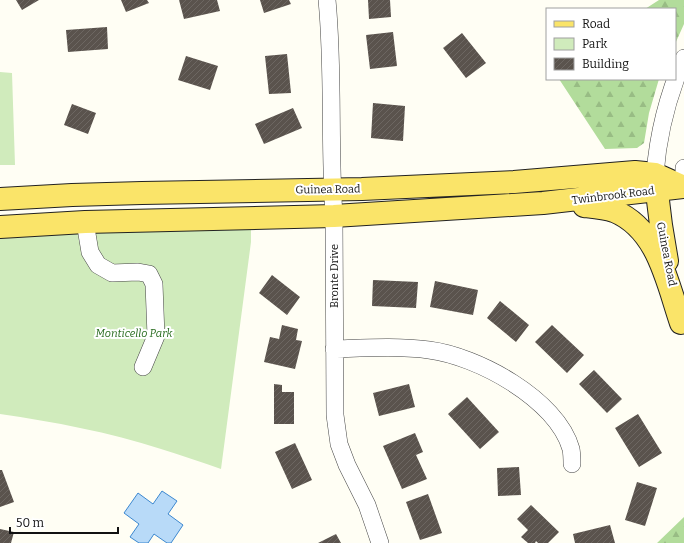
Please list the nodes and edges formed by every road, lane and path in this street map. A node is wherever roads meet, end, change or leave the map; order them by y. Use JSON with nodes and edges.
{"nodes":[{"id":1,"x":327,"y":0,"type":"edge"},
{"id":2,"x":684,"y":58,"type":"edge"},
{"id":3,"x":676,"y":78,"type":"edge"},
{"id":4,"x":675,"y":80,"type":"edge"},
{"id":5,"x":684,"y":168,"type":"edge"},
{"id":6,"x":656,"y":182,"type":"junction"},
{"id":7,"x":684,"y":187,"type":"edge"},
{"id":8,"x":332,"y":188,"type":"junction"},
{"id":9,"x":684,"y":196,"type":"edge"},
{"id":10,"x":0,"y":199,"type":"edge"},
{"id":11,"x":543,"y":203,"type":"junction"},
{"id":12,"x":334,"y":216,"type":"junction"},
{"id":13,"x":85,"y":222,"type":"junction"},
{"id":14,"x":0,"y":227,"type":"edge"},
{"id":15,"x":682,"y":328,"type":"edge"},
{"id":16,"x":334,"y":349,"type":"junction"},
{"id":17,"x":143,"y":367,"type":"dead end"},
{"id":18,"x":572,"y":464,"type":"dead end"},
{"id":19,"x":380,"y":543,"type":"edge"}],
"edges":[{"from":1,"to":8,"type":"street","name":"Bronte Drive"},
{"from":2,"to":3,"type":"street"},
{"from":4,"to":6,"type":"street"},
{"from":5,"to":7,"type":"street"},
{"from":6,"to":7,"type":"main road","name":"Guinea Road"},
{"from":6,"to":8,"type":"main road","name":"Guinea Road"},
{"from":6,"to":11,"type":"main road","name":"Twinbrook Road"},
{"from":6,"to":15,"type":"main road","name":"Guinea Road"},
{"from":7,"to":9,"type":"main road"},
{"from":8,"to":10,"type":"main road","name":"Guinea Road"},
{"from":8,"to":12,"type":"street","name":"Bronte Drive"},
{"from":11,"to":12,"type":"main road"},
{"from":11,"to":15,"type":"main road"},
{"from":12,"to":13,"type":"main road"},
{"from":12,"to":16,"type":"street","name":"Bronte Drive"},
{"from":13,"to":14,"type":"main road"},
{"from":13,"to":17,"type":"street"},
{"from":16,"to":18,"type":"street"},
{"from":16,"to":19,"type":"street","name":"Bronte Drive"}]}
